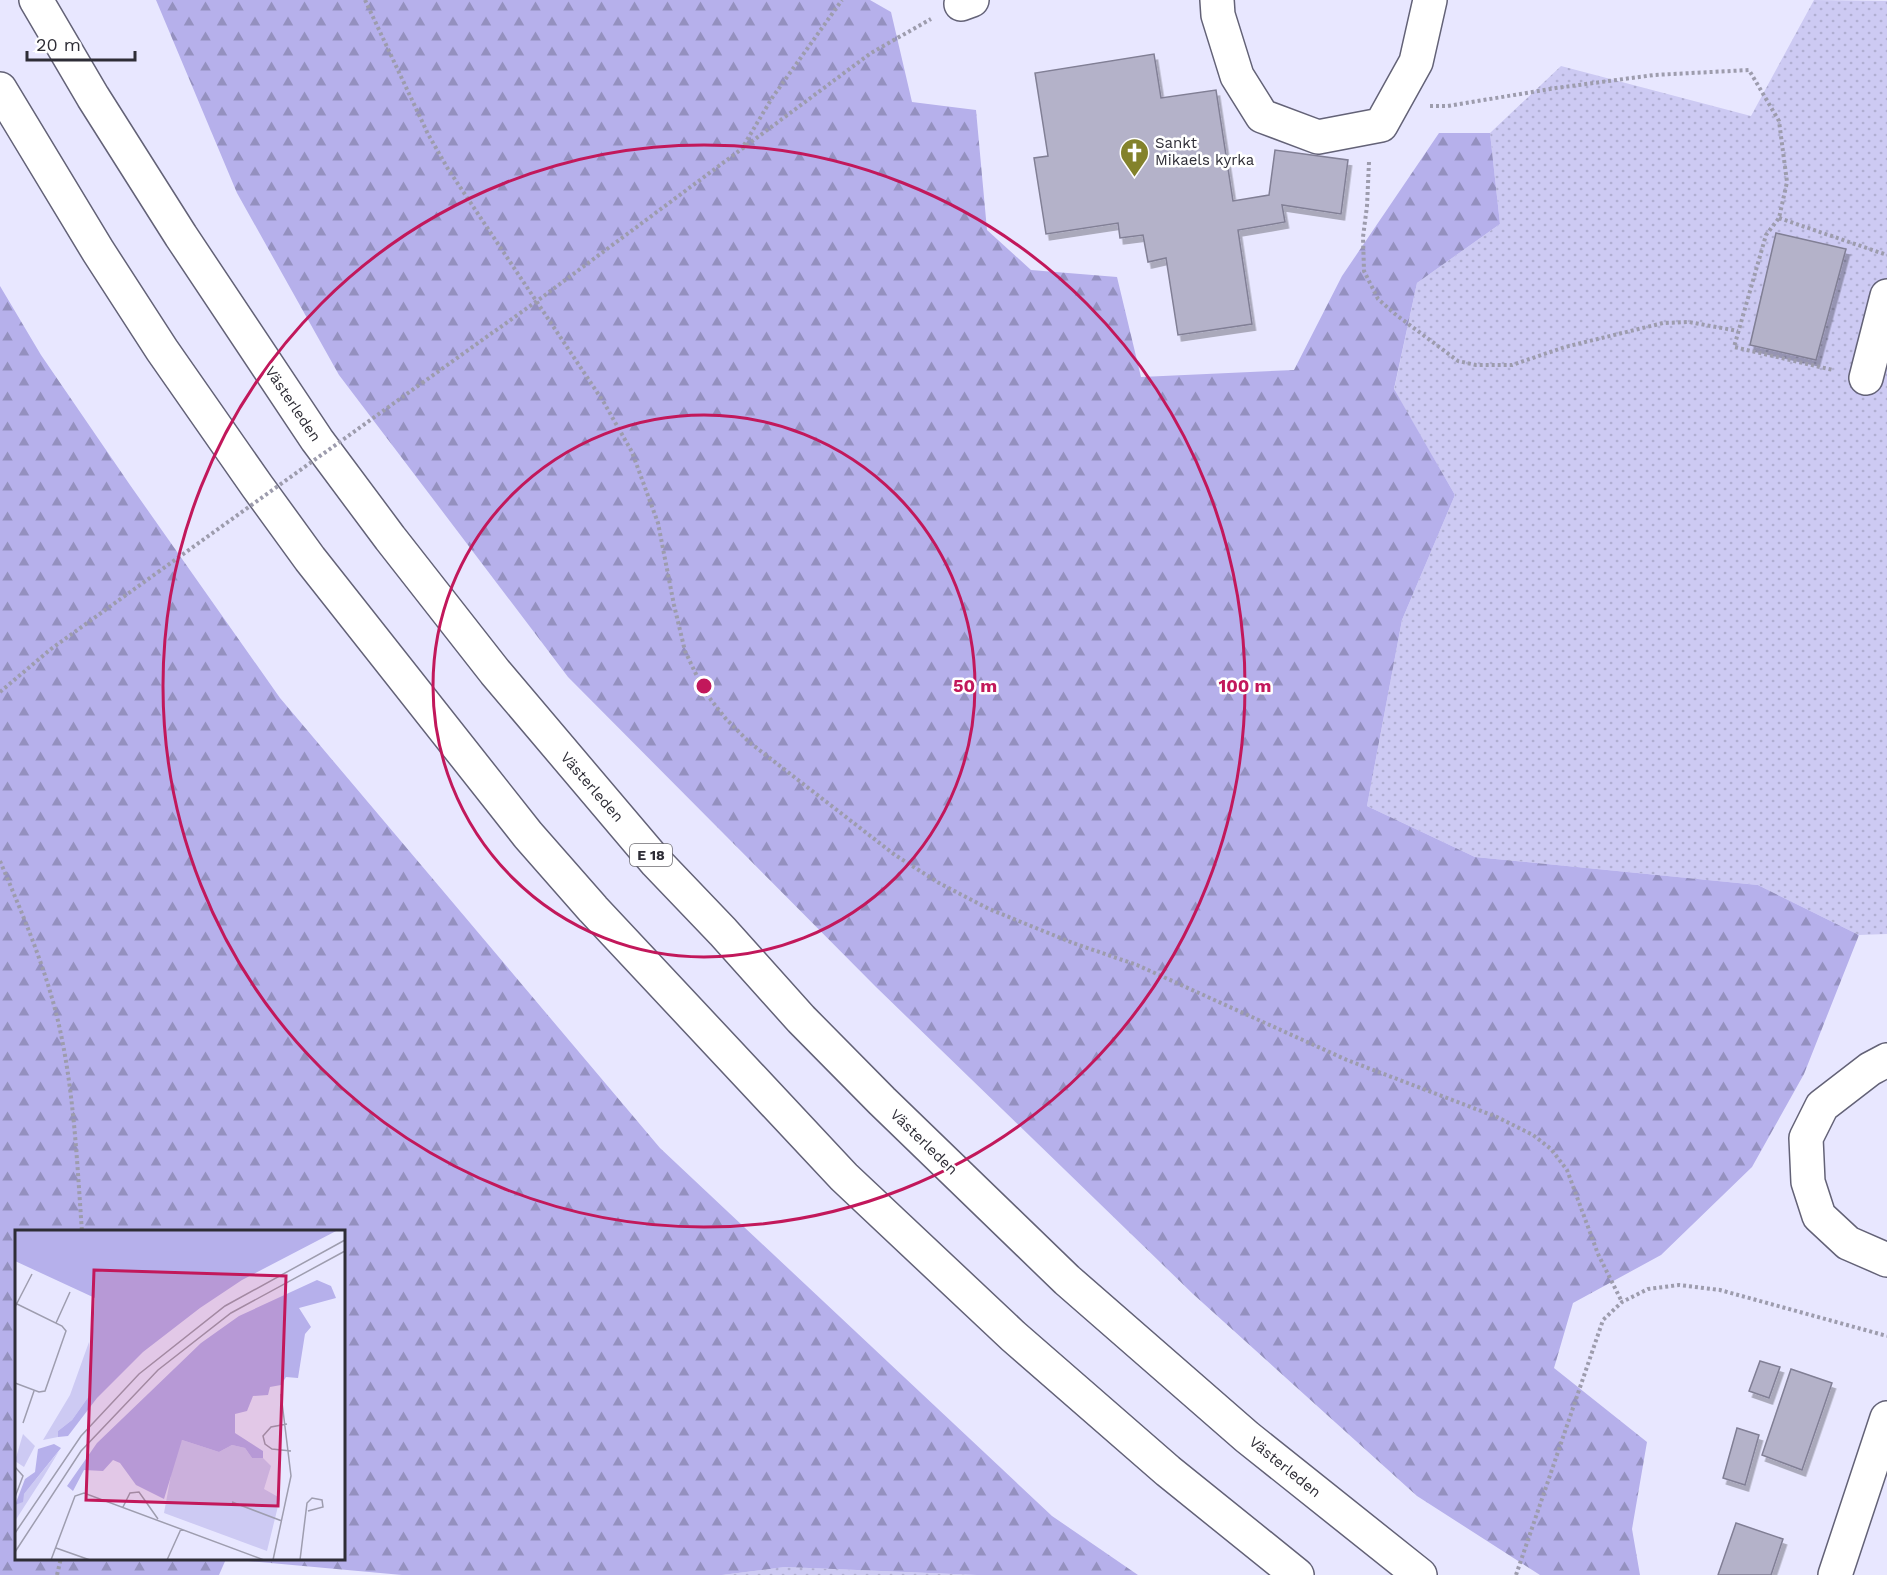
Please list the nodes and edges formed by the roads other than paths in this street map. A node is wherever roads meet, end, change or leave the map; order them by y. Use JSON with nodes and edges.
{"nodes":[{"id":1,"x":36,"y":0,"type":"edge"},
{"id":2,"x":1216,"y":0,"type":"edge"},
{"id":3,"x":1430,"y":0,"type":"edge"},
{"id":4,"x":0,"y":89,"type":"edge"},
{"id":5,"x":1887,"y":296,"type":"edge"},
{"id":6,"x":1866,"y":378,"type":"road end"},
{"id":7,"x":1887,"y":1060,"type":"edge"},
{"id":8,"x":1887,"y":1260,"type":"edge"},
{"id":9,"x":1887,"y":1418,"type":"edge"},
{"id":10,"x":1297,"y":1575,"type":"edge"},
{"id":11,"x":1420,"y":1575,"type":"edge"},
{"id":12,"x":1834,"y":1575,"type":"edge"}],
"edges":[{"from":1,"to":11,"type":"main road","name":"Västerleden","number":"E 18"},
{"from":2,"to":3,"type":"main road"},
{"from":4,"to":10,"type":"main road"},
{"from":5,"to":6,"type":"main road"},
{"from":7,"to":8,"type":"main road"},
{"from":9,"to":12,"type":"main road"}]}
